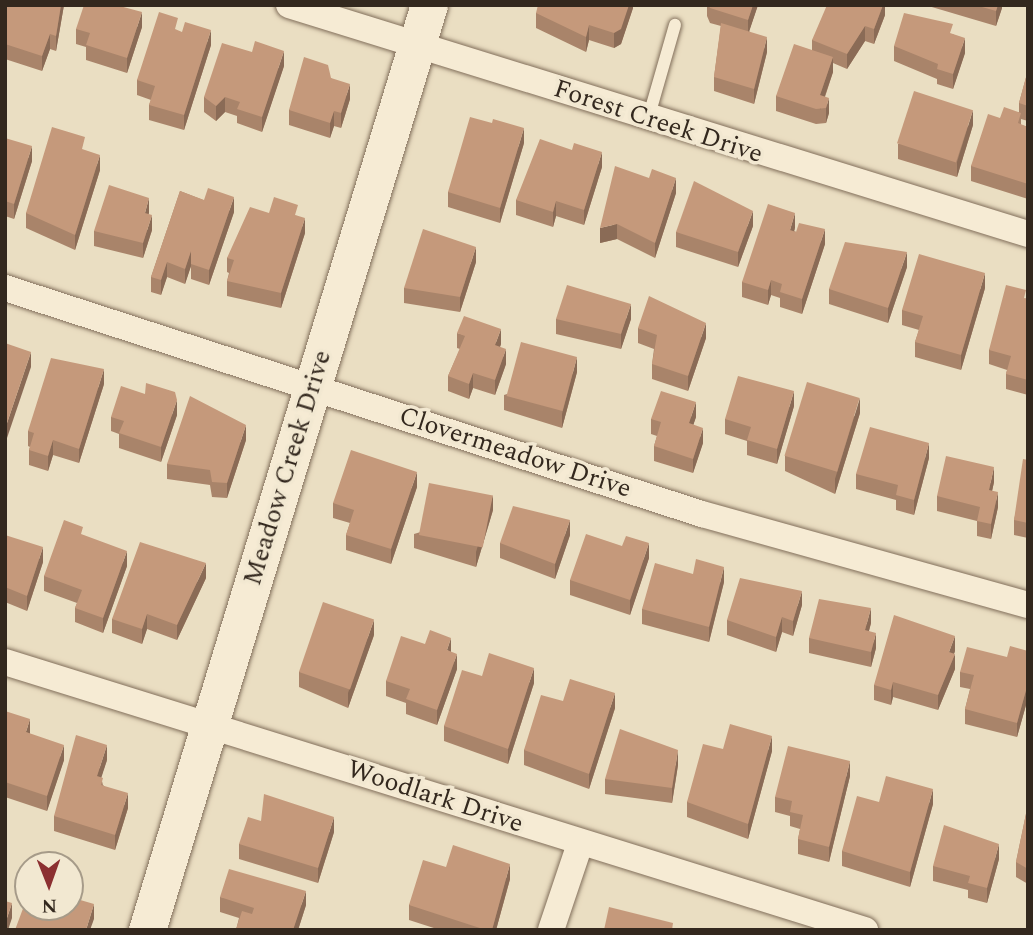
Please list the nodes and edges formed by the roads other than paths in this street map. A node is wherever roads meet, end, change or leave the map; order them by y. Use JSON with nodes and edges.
{"nodes":[{"id":1,"x":289,"y":5,"type":"edge"},
{"id":2,"x":429,"y":5,"type":"edge"},
{"id":3,"x":675,"y":25,"type":"dead end"},
{"id":4,"x":416,"y":46,"type":"junction"},
{"id":5,"x":648,"y":119,"type":"junction"},
{"id":6,"x":1028,"y":234,"type":"edge"},
{"id":7,"x":5,"y":288,"type":"edge"},
{"id":8,"x":313,"y":387,"type":"junction"},
{"id":9,"x":1028,"y":606,"type":"edge"},
{"id":10,"x":5,"y":662,"type":"edge"},
{"id":11,"x":209,"y":725,"type":"junction"},
{"id":12,"x":580,"y":844,"type":"junction"},
{"id":13,"x":147,"y":930,"type":"edge"},
{"id":14,"x":551,"y":930,"type":"edge"},
{"id":15,"x":865,"y":930,"type":"edge"}],
"edges":[{"from":1,"to":4,"type":"street","name":"Forest Creek Drive"},
{"from":2,"to":4,"type":"street","name":"Meadow Creek Drive"},
{"from":3,"to":5,"type":"lane"},
{"from":4,"to":5,"type":"street","name":"Forest Creek Drive"},
{"from":4,"to":8,"type":"street","name":"Meadow Creek Drive"},
{"from":5,"to":6,"type":"street","name":"Forest Creek Drive"},
{"from":7,"to":8,"type":"street","name":"Clovermeadow Drive"},
{"from":8,"to":9,"type":"street","name":"Clovermeadow Drive"},
{"from":8,"to":11,"type":"street","name":"Meadow Creek Drive"},
{"from":10,"to":11,"type":"street","name":"Woodlark Drive"},
{"from":11,"to":12,"type":"street","name":"Woodlark Drive"},
{"from":11,"to":13,"type":"street","name":"Meadow Creek Drive"},
{"from":12,"to":14,"type":"street"},
{"from":12,"to":15,"type":"street","name":"Woodlark Drive"}]}
